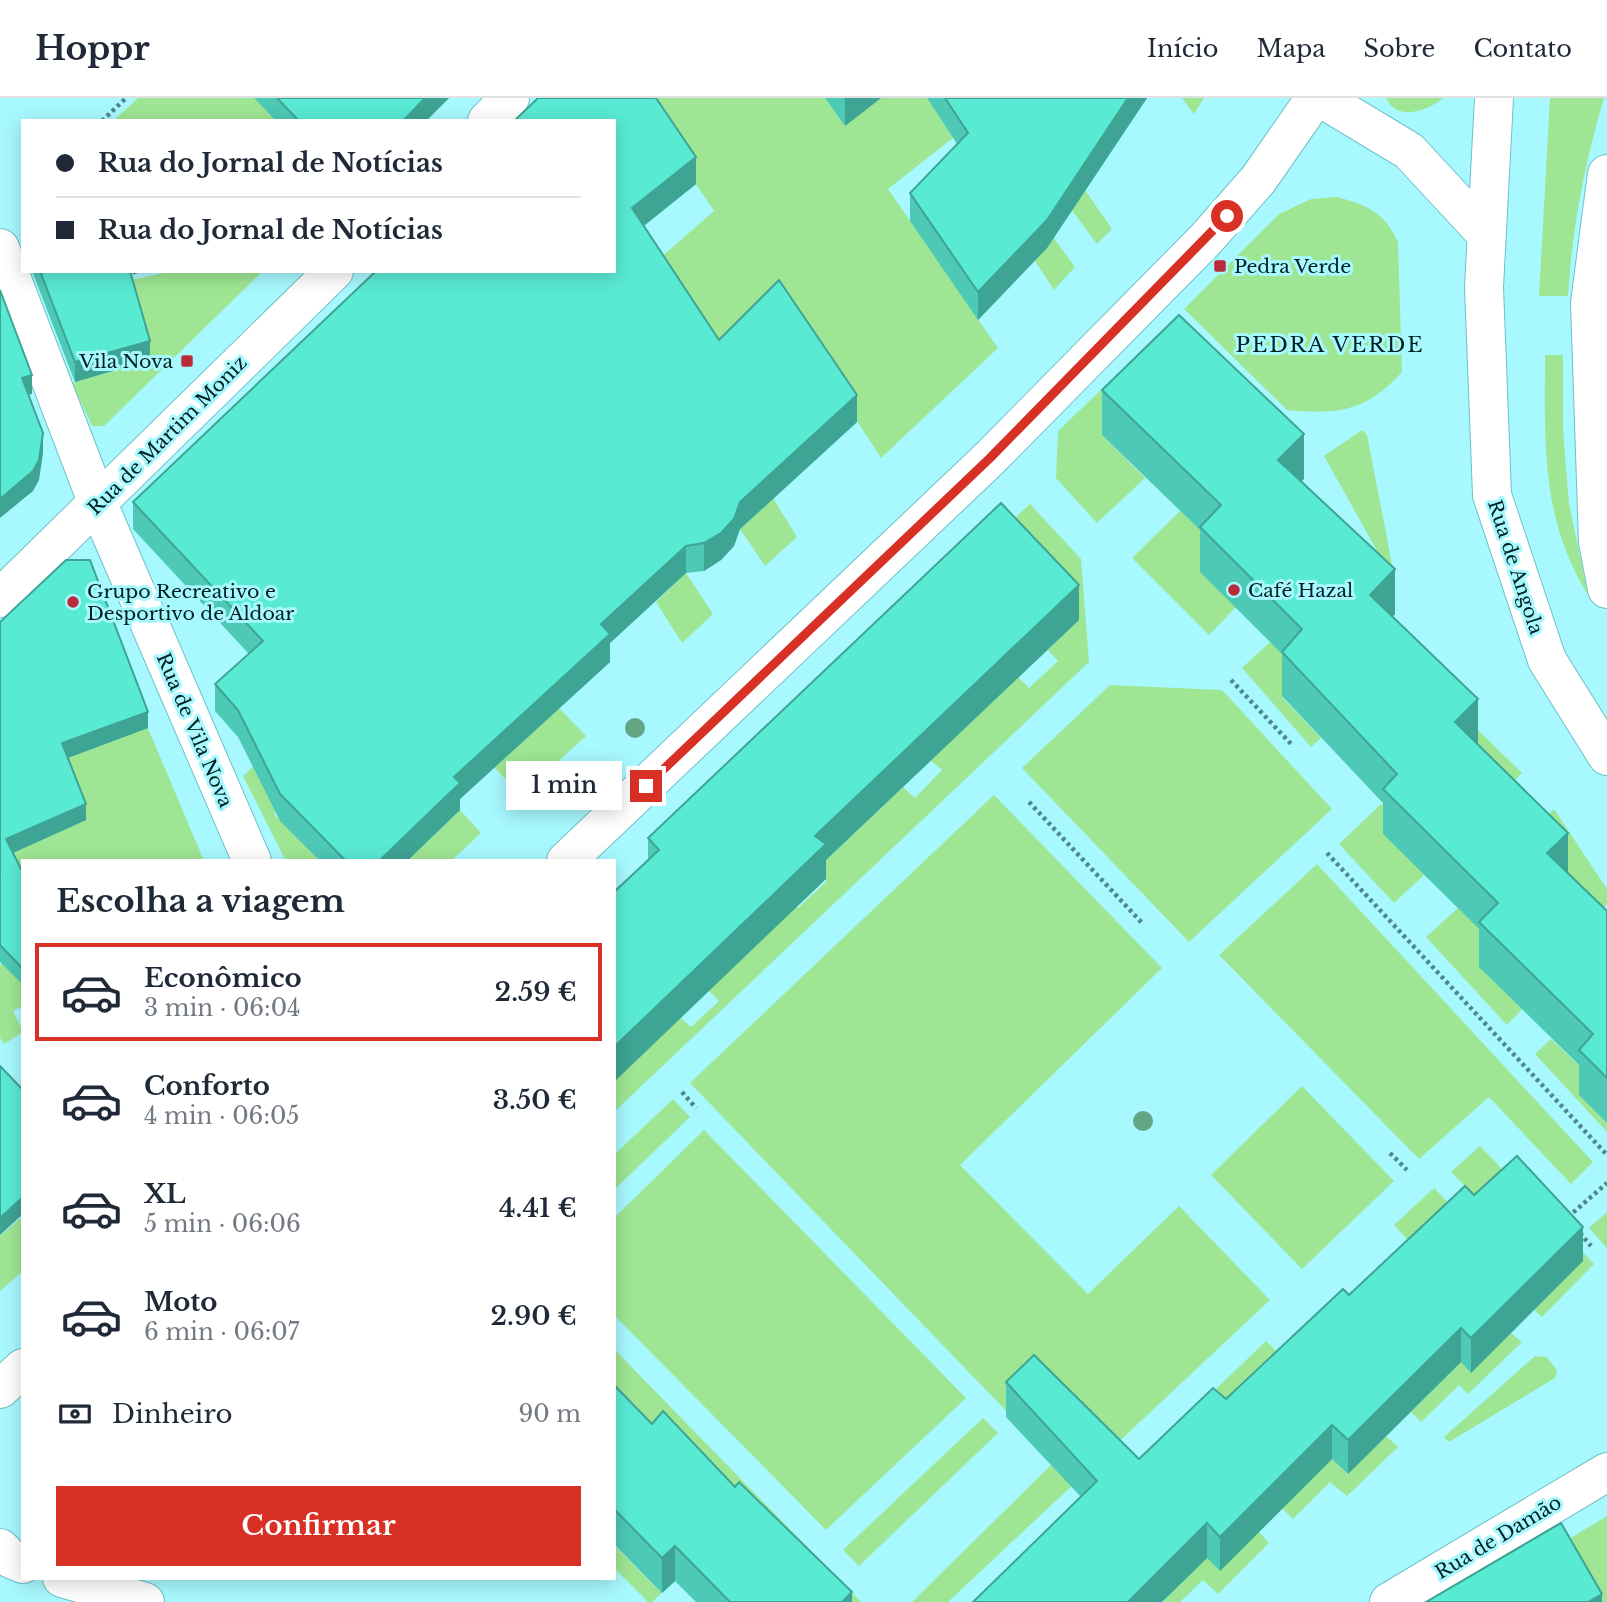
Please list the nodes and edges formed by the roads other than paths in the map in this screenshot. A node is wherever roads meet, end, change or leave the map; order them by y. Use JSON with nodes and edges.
{"nodes":[{"id":1,"x":510,"y":98,"type":"edge"},
{"id":2,"x":1315,"y":98,"type":"edge"},
{"id":3,"x":1321,"y":98,"type":"edge"},
{"id":4,"x":1494,"y":98,"type":"edge"},
{"id":5,"x":489,"y":119,"type":"edge"},
{"id":6,"x":1607,"y":174,"type":"edge"},
{"id":7,"x":1486,"y":234,"type":"junction"},
{"id":8,"x":0,"y":248,"type":"edge"},
{"id":9,"x":332,"y":273,"type":"edge"},
{"id":10,"x":98,"y":504,"type":"junction"},
{"id":11,"x":1607,"y":589,"type":"edge"},
{"id":12,"x":0,"y":598,"type":"edge"},
{"id":13,"x":1607,"y":757,"type":"edge"},
{"id":14,"x":251,"y":859,"type":"edge"},
{"id":15,"x":568,"y":859,"type":"edge"},
{"id":16,"x":21,"y":1370,"type":"edge"},
{"id":17,"x":0,"y":1389,"type":"edge"},
{"id":18,"x":1607,"y":1472,"type":"edge"},
{"id":19,"x":0,"y":1548,"type":"edge"},
{"id":20,"x":21,"y":1563,"type":"edge"},
{"id":21,"x":69,"y":1580,"type":"edge"},
{"id":22,"x":145,"y":1602,"type":"edge"},
{"id":23,"x":1389,"y":1602,"type":"edge"}],
"edges":[{"from":1,"to":5,"type":"street"},
{"from":2,"to":15,"type":"street"},
{"from":3,"to":7,"type":"street"},
{"from":4,"to":7,"type":"street","name":"Rua de Angola"},
{"from":6,"to":11,"type":"street"},
{"from":7,"to":13,"type":"street","name":"Rua de Angola"},
{"from":8,"to":10,"type":"street","name":"Rua de Vila Nova"},
{"from":9,"to":10,"type":"street","name":"Rua de Martim Moniz"},
{"from":10,"to":12,"type":"street","name":"Rua de Martim Moniz"},
{"from":10,"to":14,"type":"street","name":"Rua de Vila Nova"},
{"from":16,"to":17,"type":"street"},
{"from":18,"to":23,"type":"street","name":"Rua de Damão"},
{"from":19,"to":20,"type":"street"},
{"from":21,"to":22,"type":"street"}]}
